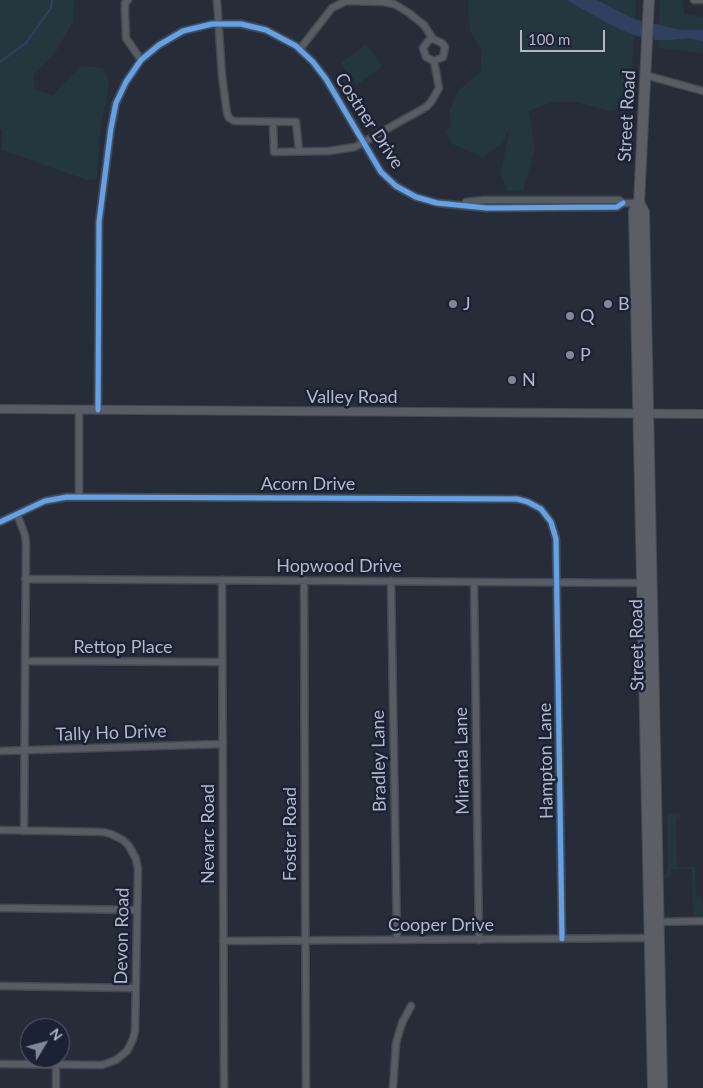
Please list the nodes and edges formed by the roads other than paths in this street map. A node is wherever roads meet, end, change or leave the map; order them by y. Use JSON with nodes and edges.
{"nodes":[{"id":1,"x":128,"y":0,"type":"edge"},
{"id":2,"x":217,"y":0,"type":"edge"},
{"id":3,"x":694,"y":0,"type":"edge"},
{"id":4,"x":703,"y":0,"type":"edge"},
{"id":5,"x":649,"y":4,"type":"edge"},
{"id":6,"x":218,"y":24,"type":"junction"},
{"id":7,"x":433,"y":39,"type":"junction"},
{"id":8,"x":300,"y":49,"type":"junction"},
{"id":9,"x":141,"y":60,"type":"junction"},
{"id":10,"x":434,"y":61,"type":"junction"},
{"id":11,"x":645,"y":75,"type":"junction"},
{"id":12,"x":703,"y":91,"type":"edge"},
{"id":13,"x":273,"y":122,"type":"junction"},
{"id":14,"x":363,"y":143,"type":"junction"},
{"id":15,"x":299,"y":150,"type":"junction"},
{"id":16,"x":639,"y":204,"type":"junction"},
{"id":17,"x":0,"y":409,"type":"edge"},
{"id":18,"x":79,"y":410,"type":"junction"},
{"id":19,"x":98,"y":410,"type":"junction"},
{"id":20,"x":643,"y":414,"type":"junction"},
{"id":21,"x":703,"y":414,"type":"edge"},
{"id":22,"x":79,"y":497,"type":"junction"},
{"id":23,"x":16,"y":514,"type":"junction"},
{"id":24,"x":0,"y":522,"type":"edge"},
{"id":25,"x":25,"y":579,"type":"junction"},
{"id":26,"x":222,"y":580,"type":"junction"},
{"id":27,"x":304,"y":580,"type":"junction"},
{"id":28,"x":392,"y":581,"type":"junction"},
{"id":29,"x":474,"y":582,"type":"junction"},
{"id":30,"x":556,"y":582,"type":"junction"},
{"id":31,"x":647,"y":583,"type":"junction"},
{"id":32,"x":25,"y":661,"type":"junction"},
{"id":33,"x":222,"y":662,"type":"junction"},
{"id":34,"x":223,"y":744,"type":"junction"},
{"id":35,"x":24,"y":750,"type":"junction"},
{"id":36,"x":0,"y":751,"type":"edge"},
{"id":37,"x":0,"y":830,"type":"edge"},
{"id":38,"x":24,"y":831,"type":"junction"},
{"id":39,"x":0,"y":908,"type":"edge"},
{"id":40,"x":137,"y":910,"type":"junction"},
{"id":41,"x":654,"y":922,"type":"junction"},
{"id":42,"x":703,"y":922,"type":"edge"},
{"id":43,"x":654,"y":938,"type":"junction"},
{"id":44,"x":562,"y":939,"type":"junction"},
{"id":45,"x":397,"y":940,"type":"junction"},
{"id":46,"x":479,"y":940,"type":"junction"},
{"id":47,"x":223,"y":941,"type":"junction"},
{"id":48,"x":306,"y":941,"type":"junction"},
{"id":49,"x":0,"y":986,"type":"edge"},
{"id":50,"x":136,"y":988,"type":"junction"},
{"id":51,"x":411,"y":1006,"type":"dead end"},
{"id":52,"x":0,"y":1064,"type":"edge"},
{"id":53,"x":20,"y":1064,"type":"edge"},
{"id":54,"x":70,"y":1065,"type":"edge"},
{"id":55,"x":56,"y":1068,"type":"edge"},
{"id":56,"x":56,"y":1088,"type":"edge"},
{"id":57,"x":224,"y":1088,"type":"edge"},
{"id":58,"x":306,"y":1088,"type":"edge"},
{"id":59,"x":393,"y":1088,"type":"edge"},
{"id":60,"x":653,"y":1088,"type":"edge"},
{"id":61,"x":662,"y":1088,"type":"edge"}],
"edges":[{"from":1,"to":9,"type":"street"},
{"from":2,"to":6,"type":"street"},
{"from":3,"to":4,"type":"street"},
{"from":5,"to":11,"type":"main road","name":"Street Road"},
{"from":6,"to":8,"type":"street","name":"Costner Drive"},
{"from":6,"to":9,"type":"street","name":"Costner Drive"},
{"from":6,"to":13,"type":"street"},
{"from":7,"to":8,"type":"street"},
{"from":7,"to":10,"type":"street"},
{"from":7,"to":10,"type":"street"},
{"from":8,"to":14,"type":"street","name":"Costner Drive"},
{"from":9,"to":19,"type":"street","name":"Costner Drive"},
{"from":10,"to":14,"type":"street"},
{"from":11,"to":12,"type":"street"},
{"from":11,"to":16,"type":"main road","name":"Street Road"},
{"from":13,"to":15,"type":"street"},
{"from":13,"to":15,"type":"street"},
{"from":14,"to":15,"type":"street"},
{"from":14,"to":16,"type":"street","name":"Costner Drive"},
{"from":16,"to":20,"type":"main road","name":"Street Road"},
{"from":17,"to":18,"type":"street","name":"Valley Road"},
{"from":18,"to":19,"type":"street","name":"Valley Road"},
{"from":18,"to":22,"type":"street"},
{"from":19,"to":20,"type":"street","name":"Valley Road"},
{"from":20,"to":21,"type":"street","name":"Valley Road"},
{"from":20,"to":31,"type":"main road","name":"Street Road"},
{"from":22,"to":23,"type":"street","name":"Acorn Drive"},
{"from":22,"to":30,"type":"street","name":"Acorn Drive"},
{"from":23,"to":24,"type":"street","name":"Acorn Drive"},
{"from":23,"to":25,"type":"street"},
{"from":25,"to":26,"type":"street","name":"Hopwood Drive"},
{"from":25,"to":32,"type":"street"},
{"from":26,"to":27,"type":"street","name":"Hopwood Drive"},
{"from":26,"to":33,"type":"street","name":"Nevarc Road"},
{"from":27,"to":28,"type":"street","name":"Hopwood Drive"},
{"from":27,"to":48,"type":"street","name":"Foster Road"},
{"from":28,"to":29,"type":"street","name":"Hopwood Drive"},
{"from":28,"to":45,"type":"street","name":"Bradley Lane"},
{"from":29,"to":30,"type":"street","name":"Hopwood Drive"},
{"from":29,"to":46,"type":"street","name":"Miranda Lane"},
{"from":30,"to":31,"type":"street","name":"Hopwood Drive"},
{"from":30,"to":44,"type":"street","name":"Hampton Lane"},
{"from":31,"to":41,"type":"main road","name":"Street Road"},
{"from":32,"to":33,"type":"street","name":"Rettop Place"},
{"from":32,"to":35,"type":"street"},
{"from":33,"to":34,"type":"street","name":"Nevarc Road"},
{"from":34,"to":35,"type":"street","name":"Tally Ho Drive"},
{"from":34,"to":47,"type":"street","name":"Nevarc Road"},
{"from":35,"to":36,"type":"street","name":"Tally Ho Drive"},
{"from":35,"to":38,"type":"street"},
{"from":37,"to":38,"type":"street","name":"Devon Road"},
{"from":38,"to":40,"type":"street","name":"Devon Road"},
{"from":39,"to":40,"type":"street"},
{"from":40,"to":50,"type":"street","name":"Devon Road"},
{"from":41,"to":42,"type":"street"},
{"from":41,"to":43,"type":"main road","name":"Street Road"},
{"from":43,"to":44,"type":"street","name":"Cooper Drive"},
{"from":43,"to":60,"type":"main road","name":"Street Road"},
{"from":43,"to":61,"type":"main road","name":"Street Road"},
{"from":44,"to":46,"type":"street","name":"Cooper Drive"},
{"from":45,"to":46,"type":"street","name":"Cooper Drive"},
{"from":45,"to":48,"type":"street","name":"Cooper Drive"},
{"from":47,"to":48,"type":"street","name":"Cooper Drive"},
{"from":47,"to":57,"type":"street","name":"Nevarc Road"},
{"from":48,"to":58,"type":"street","name":"Foster Road"},
{"from":49,"to":50,"type":"street"},
{"from":50,"to":54,"type":"street","name":"Devon Road"},
{"from":51,"to":59,"type":"street"},
{"from":52,"to":53,"type":"street","name":"Devon Road"},
{"from":55,"to":56,"type":"street"}]}
